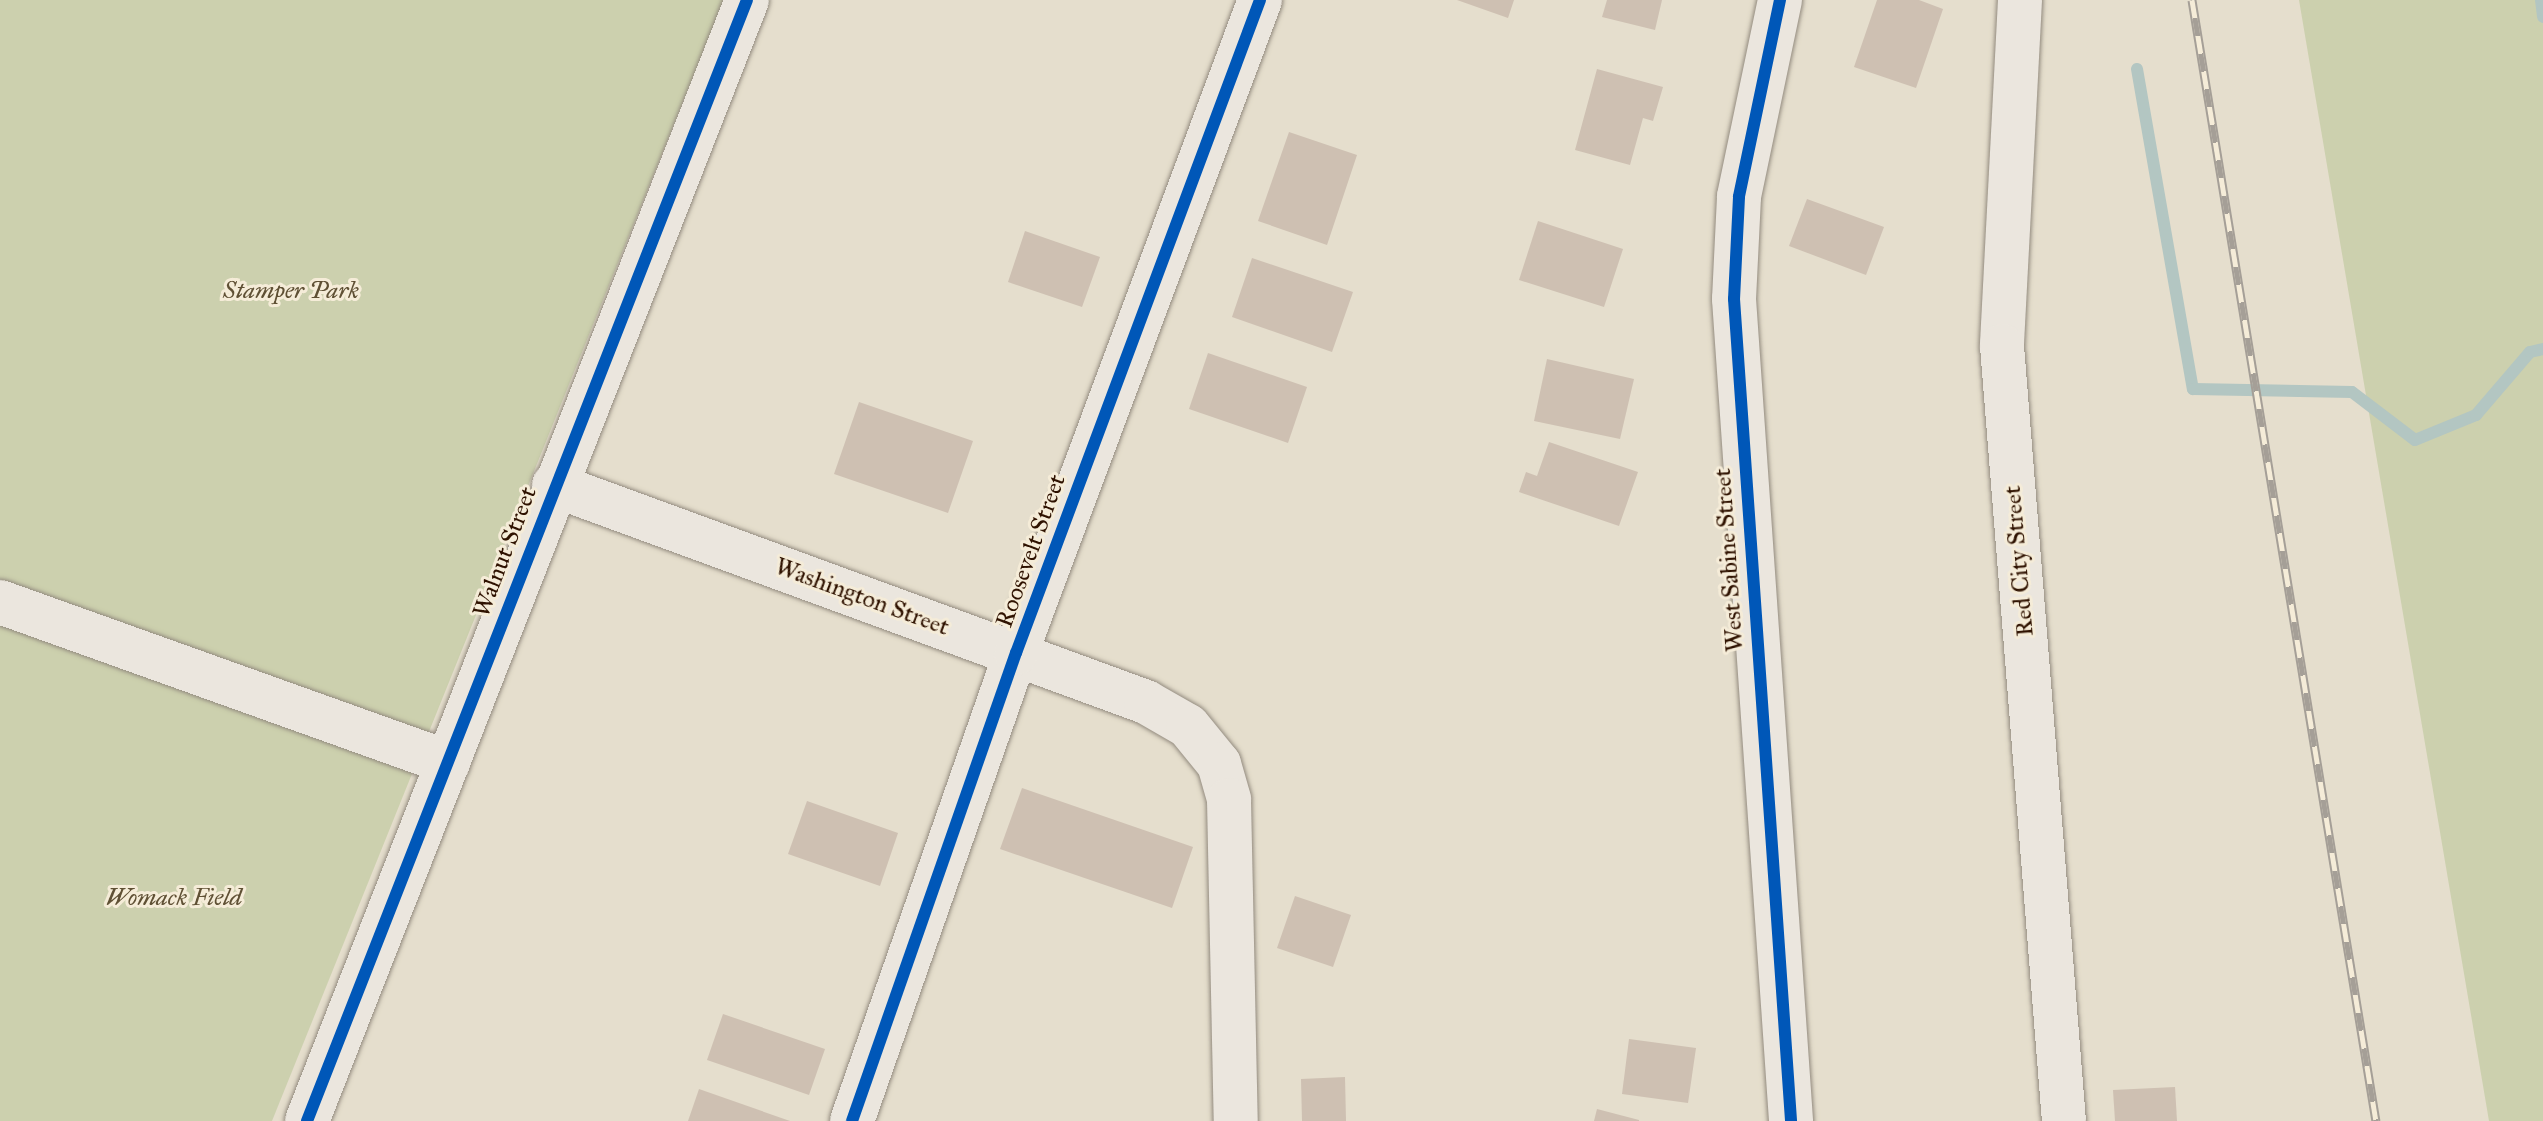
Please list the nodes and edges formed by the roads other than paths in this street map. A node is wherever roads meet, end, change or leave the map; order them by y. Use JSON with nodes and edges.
{"nodes":[{"id":1,"x":747,"y":0,"type":"edge"},
{"id":2,"x":1260,"y":0,"type":"edge"},
{"id":3,"x":1780,"y":0,"type":"edge"},
{"id":4,"x":2020,"y":0,"type":"edge"},
{"id":5,"x":554,"y":485,"type":"junction"},
{"id":6,"x":0,"y":602,"type":"edge"},
{"id":7,"x":1016,"y":653,"type":"junction"},
{"id":8,"x":448,"y":762,"type":"junction"},
{"id":9,"x":320,"y":1117,"type":"edge"},
{"id":10,"x":852,"y":1121,"type":"edge"},
{"id":11,"x":1236,"y":1121,"type":"edge"},
{"id":12,"x":1791,"y":1121,"type":"edge"},
{"id":13,"x":2064,"y":1121,"type":"edge"}],
"edges":[{"from":1,"to":5,"type":"street","name":"Walnut Street"},
{"from":2,"to":7,"type":"street","name":"Roosevelt Street"},
{"from":3,"to":12,"type":"street","name":"West Sabine Street"},
{"from":4,"to":13,"type":"street","name":"Red City Street"},
{"from":5,"to":7,"type":"street","name":"Washington Street"},
{"from":5,"to":8,"type":"street","name":"Walnut Street"},
{"from":6,"to":8,"type":"street"},
{"from":7,"to":10,"type":"street","name":"Roosevelt Street"},
{"from":7,"to":11,"type":"street","name":"Washington Street"},
{"from":8,"to":9,"type":"street","name":"Walnut Street"}]}
